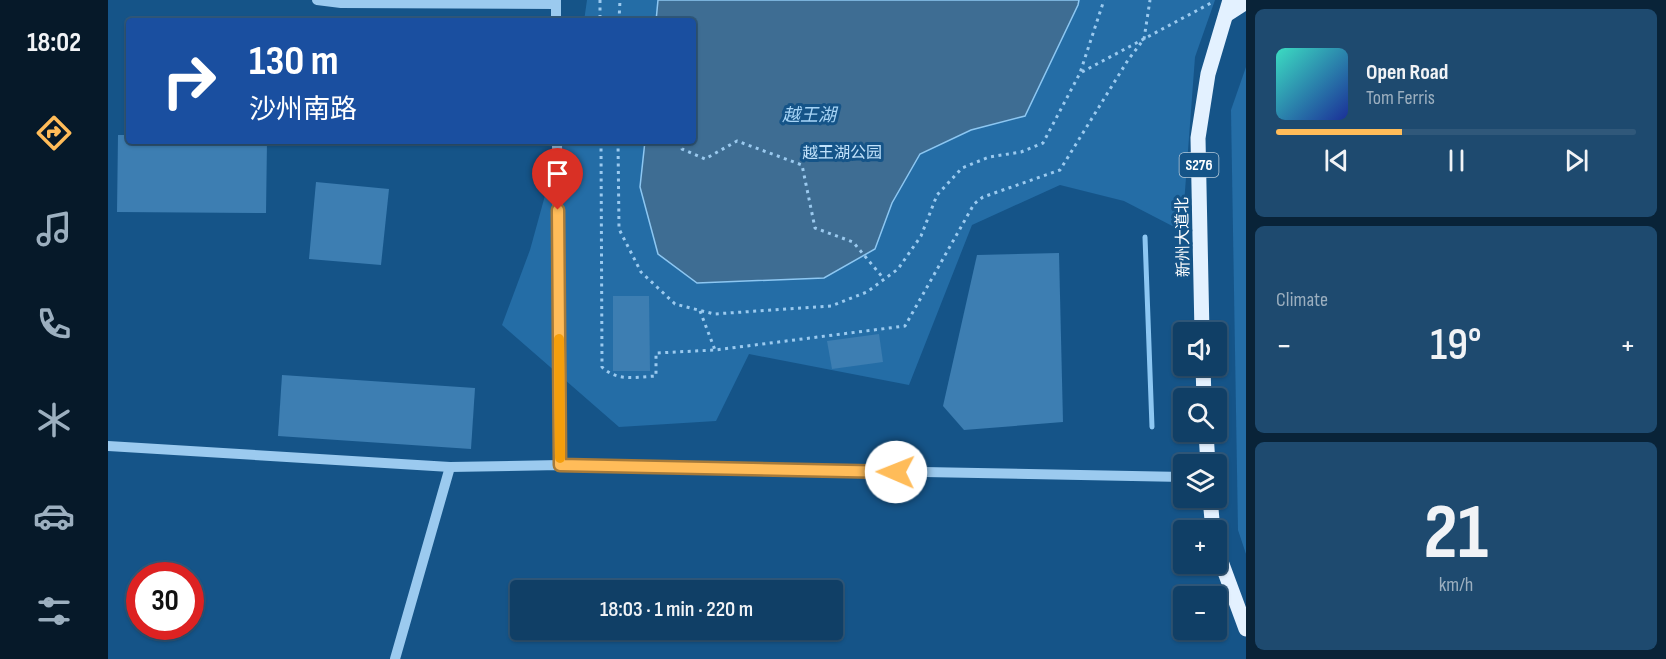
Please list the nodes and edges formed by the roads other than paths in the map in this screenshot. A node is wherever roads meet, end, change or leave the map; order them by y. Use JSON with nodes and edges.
{"nodes":[{"id":1,"x":317,"y":0,"type":"edge"},
{"id":2,"x":341,"y":2,"type":"edge"},
{"id":3,"x":556,"y":2,"type":"edge"},
{"id":4,"x":1246,"y":2,"type":"edge"},
{"id":5,"x":1228,"y":7,"type":"edge"},
{"id":6,"x":556,"y":18,"type":"edge"},
{"id":7,"x":557,"y":144,"type":"edge"},
{"id":8,"x":1202,"y":322,"type":"edge"},
{"id":9,"x":108,"y":446,"type":"edge"},
{"id":10,"x":560,"y":465,"type":"junction"},
{"id":11,"x":450,"y":467,"type":"junction"},
{"id":12,"x":1173,"y":477,"type":"edge"},
{"id":13,"x":1226,"y":574,"type":"edge"},
{"id":14,"x":1246,"y":629,"type":"edge"},
{"id":15,"x":394,"y":659,"type":"edge"}],
"edges":[{"from":1,"to":2,"type":"street"},
{"from":2,"to":3,"type":"street"},
{"from":3,"to":6,"type":"street"},
{"from":4,"to":5,"type":"main road"},
{"from":5,"to":8,"type":"main road","name":"新州大道北","number":"S276"},
{"from":7,"to":10,"type":"street"},
{"from":9,"to":11,"type":"street"},
{"from":10,"to":11,"type":"street"},
{"from":10,"to":12,"type":"street"},
{"from":11,"to":15,"type":"street"},
{"from":13,"to":14,"type":"main road"}]}
